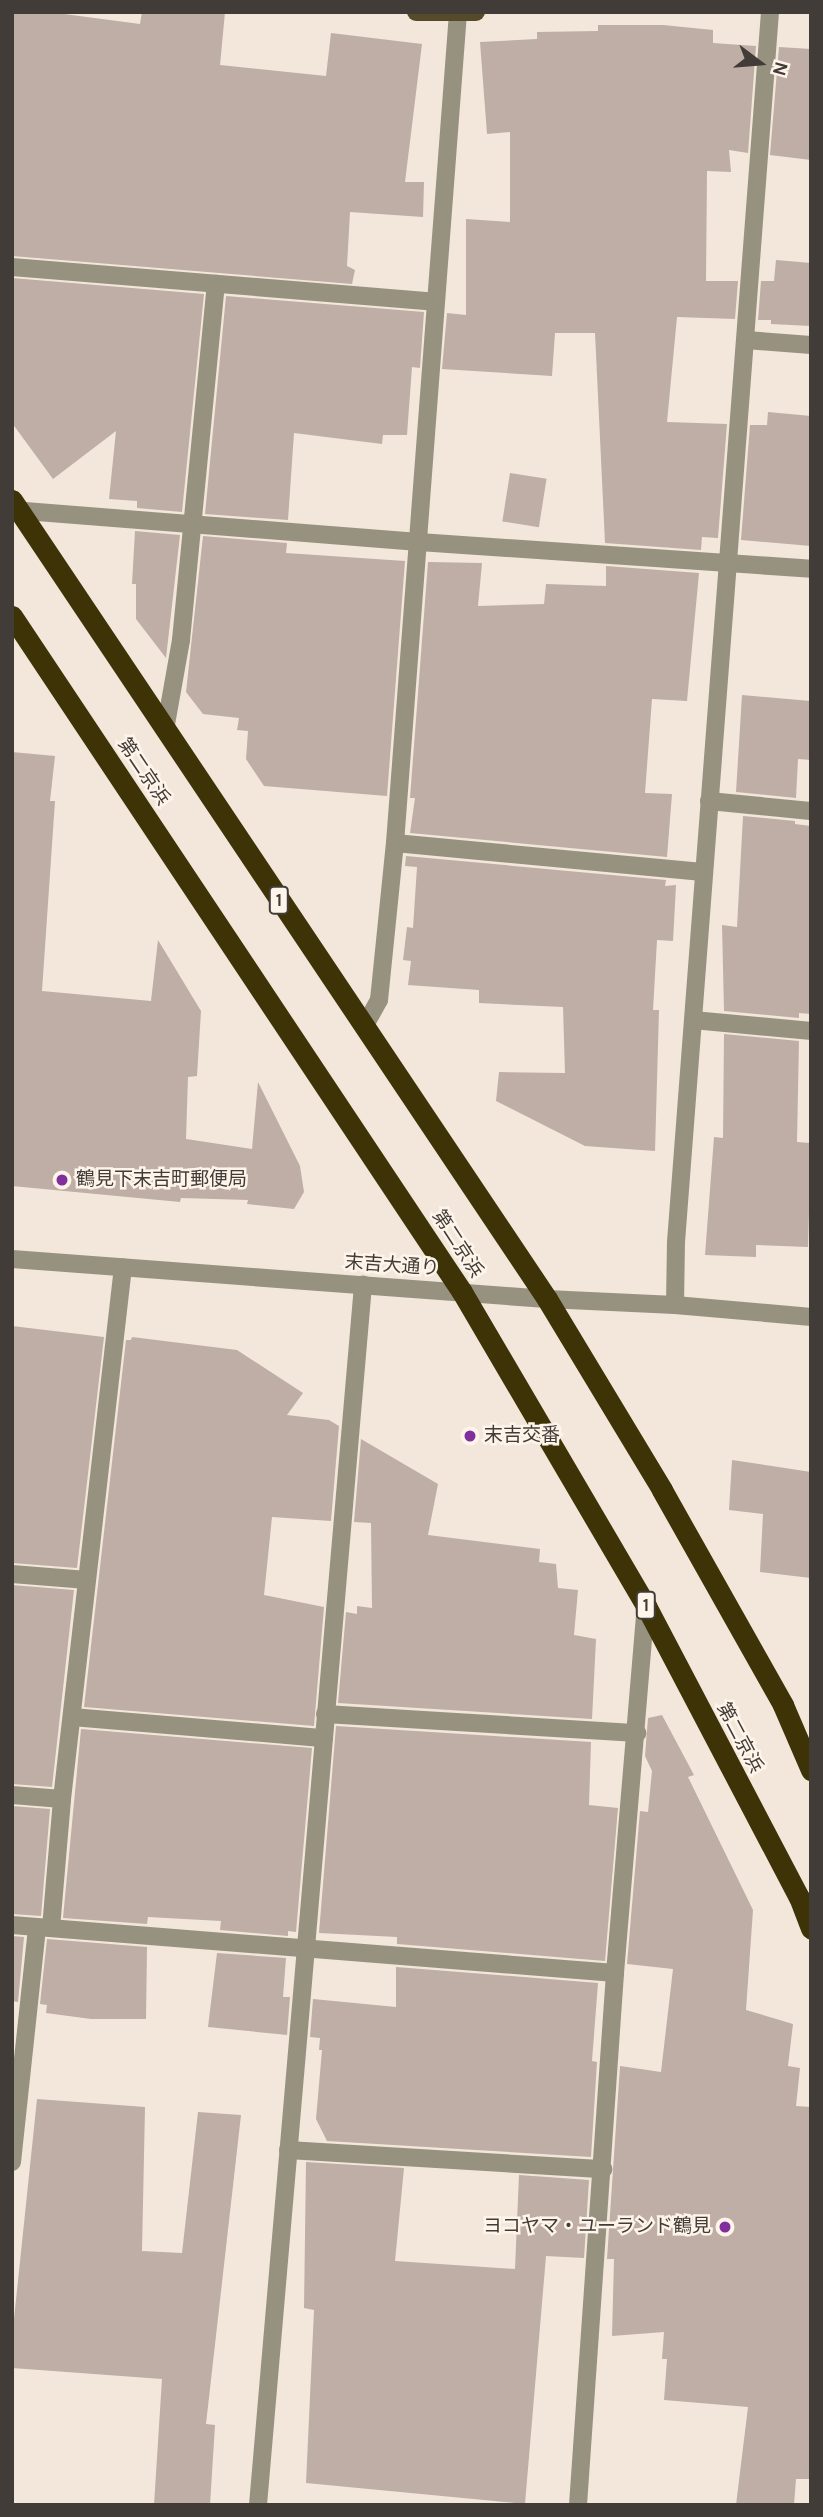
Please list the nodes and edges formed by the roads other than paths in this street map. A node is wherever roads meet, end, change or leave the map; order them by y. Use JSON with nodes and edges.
{"nodes":[{"id":1,"x":417,"y":12,"type":"edge"},
{"id":2,"x":476,"y":12,"type":"edge"},
{"id":3,"x":770,"y":12,"type":"edge"},
{"id":4,"x":458,"y":13,"type":"edge"},
{"id":5,"x":12,"y":267,"type":"edge"},
{"id":6,"x":216,"y":284,"type":"junction"},
{"id":7,"x":435,"y":302,"type":"junction"},
{"id":8,"x":746,"y":340,"type":"junction"},
{"id":9,"x":811,"y":345,"type":"edge"},
{"id":10,"x":15,"y":507,"type":"edge"},
{"id":11,"x":191,"y":524,"type":"junction"},
{"id":12,"x":419,"y":542,"type":"junction"},
{"id":13,"x":727,"y":562,"type":"junction"},
{"id":14,"x":811,"y":569,"type":"edge"},
{"id":15,"x":12,"y":617,"type":"edge"},
{"id":16,"x":165,"y":730,"type":"junction"},
{"id":17,"x":709,"y":801,"type":"junction"},
{"id":18,"x":811,"y":811,"type":"edge"},
{"id":19,"x":395,"y":843,"type":"junction"},
{"id":20,"x":703,"y":872,"type":"junction"},
{"id":21,"x":693,"y":1020,"type":"junction"},
{"id":22,"x":364,"y":1027,"type":"junction"},
{"id":23,"x":811,"y":1031,"type":"edge"},
{"id":24,"x":12,"y":1259,"type":"edge"},
{"id":25,"x":123,"y":1267,"type":"junction"},
{"id":26,"x":363,"y":1285,"type":"junction"},
{"id":27,"x":462,"y":1292,"type":"junction"},
{"id":28,"x":547,"y":1299,"type":"junction"},
{"id":29,"x":675,"y":1305,"type":"junction"},
{"id":30,"x":811,"y":1317,"type":"edge"},
{"id":31,"x":12,"y":1574,"type":"edge"},
{"id":32,"x":87,"y":1580,"type":"junction"},
{"id":33,"x":646,"y":1606,"type":"junction"},
{"id":34,"x":325,"y":1714,"type":"junction"},
{"id":35,"x":72,"y":1717,"type":"junction"},
{"id":36,"x":637,"y":1733,"type":"junction"},
{"id":37,"x":324,"y":1738,"type":"junction"},
{"id":38,"x":811,"y":1770,"type":"edge"},
{"id":39,"x":12,"y":1795,"type":"edge"},
{"id":40,"x":62,"y":1800,"type":"junction"},
{"id":41,"x":12,"y":1925,"type":"edge"},
{"id":42,"x":44,"y":1927,"type":"junction"},
{"id":43,"x":811,"y":1929,"type":"edge"},
{"id":44,"x":305,"y":1948,"type":"junction"},
{"id":45,"x":615,"y":1973,"type":"junction"},
{"id":46,"x":288,"y":2150,"type":"junction"},
{"id":47,"x":12,"y":2162,"type":"edge"},
{"id":48,"x":603,"y":2169,"type":"junction"},
{"id":49,"x":258,"y":2505,"type":"edge"},
{"id":50,"x":578,"y":2505,"type":"edge"}],
"edges":[{"from":1,"to":4,"type":"main road"},
{"from":2,"to":4,"type":"main road"},
{"from":3,"to":8,"type":"street"},
{"from":4,"to":7,"type":"street"},
{"from":5,"to":6,"type":"street"},
{"from":6,"to":7,"type":"street"},
{"from":6,"to":11,"type":"street"},
{"from":7,"to":12,"type":"street"},
{"from":8,"to":9,"type":"street"},
{"from":8,"to":13,"type":"street"},
{"from":10,"to":11,"type":"street"},
{"from":10,"to":16,"type":"highway","number":"1"},
{"from":11,"to":12,"type":"street"},
{"from":11,"to":16,"type":"street"},
{"from":12,"to":13,"type":"street"},
{"from":12,"to":19,"type":"street"},
{"from":13,"to":14,"type":"street"},
{"from":13,"to":17,"type":"street"},
{"from":15,"to":27,"type":"highway","name":"第二京浜","number":"1"},
{"from":16,"to":22,"type":"highway","number":"1"},
{"from":17,"to":18,"type":"street"},
{"from":17,"to":20,"type":"street"},
{"from":19,"to":20,"type":"street"},
{"from":19,"to":22,"type":"street"},
{"from":20,"to":21,"type":"street"},
{"from":21,"to":23,"type":"street"},
{"from":21,"to":29,"type":"street"},
{"from":22,"to":28,"type":"highway","number":"1"},
{"from":24,"to":25,"type":"street","name":"末吉大通り"},
{"from":25,"to":26,"type":"street","name":"末吉大通り"},
{"from":25,"to":32,"type":"street"},
{"from":26,"to":27,"type":"street","name":"末吉大通り"},
{"from":26,"to":34,"type":"street"},
{"from":27,"to":28,"type":"street","name":"末吉大通り"},
{"from":27,"to":33,"type":"highway","name":"第二京浜","number":"1"},
{"from":28,"to":29,"type":"street","name":"末吉大通り"},
{"from":28,"to":38,"type":"highway","number":"1"},
{"from":29,"to":30,"type":"street","name":"末吉大通り"},
{"from":31,"to":32,"type":"street"},
{"from":32,"to":35,"type":"street"},
{"from":33,"to":36,"type":"street"},
{"from":33,"to":43,"type":"highway","name":"第二京浜","number":"1"},
{"from":34,"to":36,"type":"street"},
{"from":34,"to":37,"type":"street"},
{"from":35,"to":37,"type":"street"},
{"from":35,"to":40,"type":"street"},
{"from":36,"to":45,"type":"street"},
{"from":37,"to":44,"type":"street"},
{"from":39,"to":40,"type":"street"},
{"from":40,"to":42,"type":"street"},
{"from":41,"to":42,"type":"street"},
{"from":42,"to":44,"type":"street"},
{"from":42,"to":47,"type":"street"},
{"from":44,"to":45,"type":"street"},
{"from":44,"to":46,"type":"street"},
{"from":45,"to":48,"type":"street"},
{"from":46,"to":48,"type":"street"},
{"from":46,"to":49,"type":"street"},
{"from":48,"to":50,"type":"street"}]}
